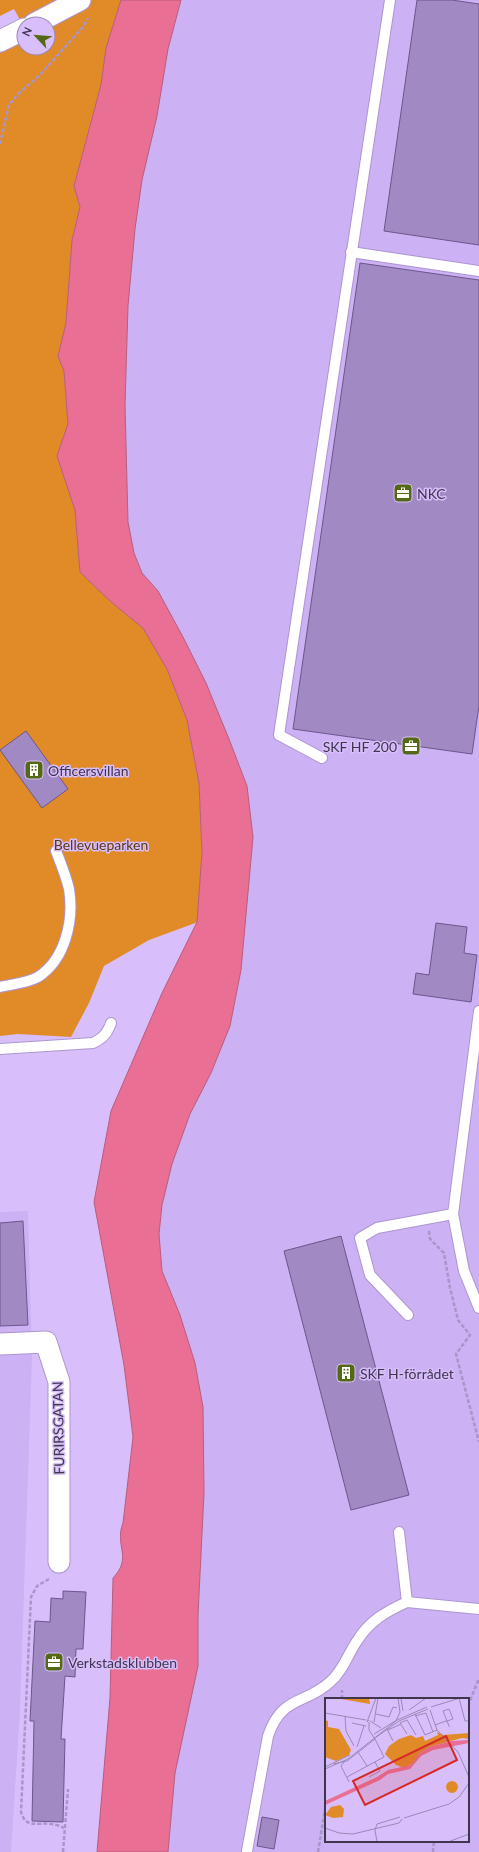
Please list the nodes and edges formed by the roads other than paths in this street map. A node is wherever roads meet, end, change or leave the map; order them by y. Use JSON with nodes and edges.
{"nodes":[{"id":1,"x":390,"y":0,"type":"edge"},
{"id":2,"x":85,"y":8,"type":"edge"},
{"id":3,"x":49,"y":16,"type":"edge"},
{"id":4,"x":16,"y":33,"type":"edge"},
{"id":5,"x":0,"y":41,"type":"edge"},
{"id":6,"x":351,"y":252,"type":"junction"},
{"id":7,"x":479,"y":271,"type":"edge"},
{"id":8,"x":322,"y":758,"type":"dead end"},
{"id":9,"x":56,"y":851,"type":"dead end"},
{"id":10,"x":0,"y":987,"type":"edge"},
{"id":11,"x":479,"y":1012,"type":"edge"},
{"id":12,"x":111,"y":1023,"type":"dead end"},
{"id":13,"x":0,"y":1049,"type":"edge"},
{"id":14,"x":454,"y":1214,"type":"junction"},
{"id":15,"x":479,"y":1308,"type":"edge"},
{"id":16,"x":408,"y":1315,"type":"dead end"},
{"id":17,"x":0,"y":1344,"type":"edge"},
{"id":18,"x":399,"y":1532,"type":"dead end"},
{"id":19,"x":59,"y":1562,"type":"road end"},
{"id":20,"x":407,"y":1602,"type":"junction"},
{"id":21,"x":479,"y":1609,"type":"edge"},
{"id":22,"x":247,"y":1851,"type":"edge"}],
"edges":[{"from":1,"to":6,"type":"lane"},
{"from":2,"to":3,"type":"street"},
{"from":4,"to":5,"type":"street"},
{"from":6,"to":7,"type":"lane"},
{"from":6,"to":8,"type":"lane"},
{"from":9,"to":10,"type":"lane"},
{"from":11,"to":14,"type":"lane"},
{"from":12,"to":13,"type":"lane"},
{"from":14,"to":15,"type":"lane"},
{"from":14,"to":16,"type":"lane"},
{"from":17,"to":19,"type":"street","name":"FURIRSGATAN"},
{"from":18,"to":20,"type":"lane"},
{"from":20,"to":21,"type":"lane"},
{"from":20,"to":22,"type":"lane"}]}
